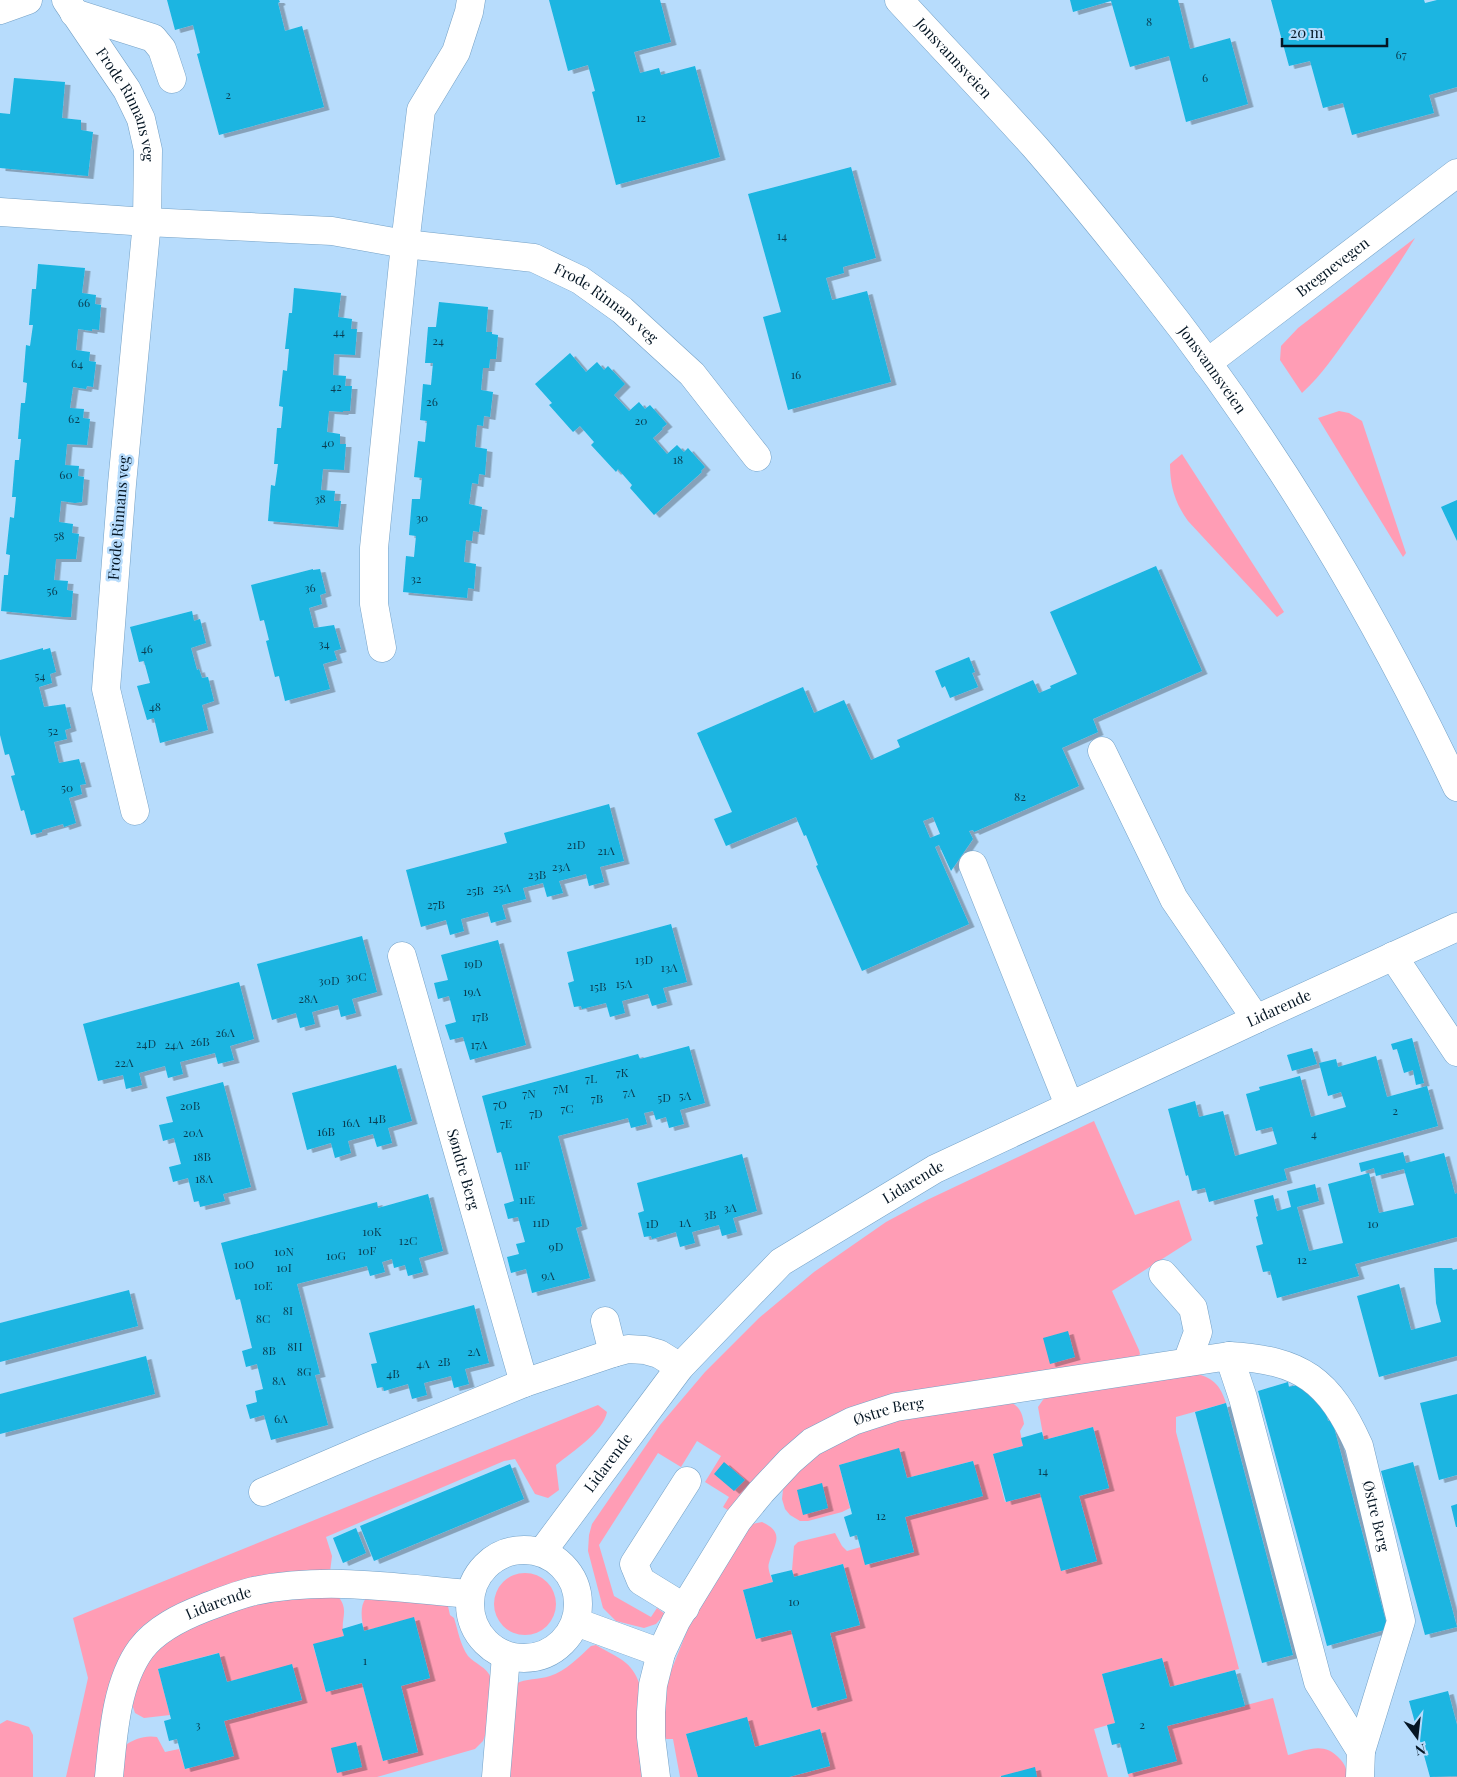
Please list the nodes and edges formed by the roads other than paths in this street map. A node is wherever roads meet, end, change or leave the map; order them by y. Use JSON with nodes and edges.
{"nodes":[{"id":1,"x":28,"y":0,"type":"edge"},
{"id":2,"x":471,"y":0,"type":"edge"},
{"id":3,"x":900,"y":0,"type":"edge"},
{"id":4,"x":70,"y":7,"type":"edge"},
{"id":5,"x":0,"y":10,"type":"edge"},
{"id":6,"x":172,"y":79,"type":"dead end"},
{"id":7,"x":1457,"y":173,"type":"edge"},
{"id":8,"x":0,"y":212,"type":"edge"},
{"id":9,"x":147,"y":222,"type":"junction"},
{"id":10,"x":404,"y":244,"type":"junction"},
{"id":11,"x":1207,"y":363,"type":"junction"},
{"id":12,"x":757,"y":458,"type":"dead end"},
{"id":13,"x":382,"y":648,"type":"dead end"},
{"id":14,"x":1102,"y":751,"type":"dead end"},
{"id":15,"x":1457,"y":787,"type":"edge"},
{"id":16,"x":135,"y":811,"type":"dead end"},
{"id":17,"x":972,"y":865,"type":"dead end"},
{"id":18,"x":1457,"y":927,"type":"edge"},
{"id":19,"x":402,"y":956,"type":"dead end"},
{"id":20,"x":1394,"y":956,"type":"junction"},
{"id":21,"x":1256,"y":1018,"type":"junction"},
{"id":22,"x":1457,"y":1052,"type":"edge"},
{"id":23,"x":1069,"y":1105,"type":"junction"},
{"id":24,"x":1163,"y":1274,"type":"dead end"},
{"id":25,"x":604,"y":1321,"type":"dead end"},
{"id":26,"x":613,"y":1353,"type":"junction"},
{"id":27,"x":1229,"y":1356,"type":"junction"},
{"id":28,"x":1187,"y":1362,"type":"junction"},
{"id":29,"x":680,"y":1367,"type":"junction"},
{"id":30,"x":524,"y":1383,"type":"junction"},
{"id":31,"x":687,"y":1480,"type":"dead end"},
{"id":32,"x":263,"y":1492,"type":"dead end"},
{"id":33,"x":542,"y":1552,"type":"junction"},
{"id":34,"x":470,"y":1594,"type":"junction"},
{"id":35,"x":684,"y":1608,"type":"junction"},
{"id":36,"x":576,"y":1622,"type":"junction"},
{"id":37,"x":661,"y":1653,"type":"junction"},
{"id":38,"x":506,"y":1656,"type":"junction"},
{"id":39,"x":1361,"y":1764,"type":"edge"},
{"id":40,"x":109,"y":1777,"type":"edge"},
{"id":41,"x":496,"y":1777,"type":"edge"},
{"id":42,"x":656,"y":1777,"type":"edge"}],
"edges":[{"from":1,"to":5,"type":"street"},
{"from":2,"to":10,"type":"street"},
{"from":3,"to":11,"type":"street","name":"Jonsvannsveien"},
{"from":4,"to":6,"type":"street"},
{"from":4,"to":9,"type":"street","name":"Frode Rinnans veg"},
{"from":7,"to":11,"type":"street","name":"Bregnevegen"},
{"from":8,"to":9,"type":"street","name":"Frode Rinnans veg"},
{"from":9,"to":10,"type":"street","name":"Frode Rinnans veg"},
{"from":9,"to":16,"type":"street","name":"Frode Rinnans veg"},
{"from":10,"to":12,"type":"street","name":"Frode Rinnans veg"},
{"from":10,"to":13,"type":"street"},
{"from":11,"to":15,"type":"street","name":"Jonsvannsveien"},
{"from":14,"to":21,"type":"street"},
{"from":17,"to":23,"type":"street"},
{"from":18,"to":20,"type":"street","name":"Lidarende"},
{"from":19,"to":30,"type":"street","name":"Søndre Berg"},
{"from":20,"to":21,"type":"street","name":"Lidarende"},
{"from":20,"to":22,"type":"street"},
{"from":21,"to":23,"type":"street","name":"Lidarende"},
{"from":23,"to":29,"type":"street","name":"Lidarende"},
{"from":24,"to":28,"type":"street"},
{"from":25,"to":26,"type":"street"},
{"from":26,"to":29,"type":"street"},
{"from":26,"to":30,"type":"street"},
{"from":27,"to":28,"type":"street","name":"Østre Berg"},
{"from":27,"to":39,"type":"street","name":"Østre Berg"},
{"from":27,"to":39,"type":"street","name":"Østre Berg"},
{"from":28,"to":35,"type":"street","name":"Østre Berg"},
{"from":29,"to":33,"type":"street","name":"Lidarende"},
{"from":30,"to":32,"type":"street"},
{"from":31,"to":35,"type":"street"},
{"from":33,"to":34,"type":"street"},
{"from":33,"to":36,"type":"street"},
{"from":34,"to":38,"type":"street"},
{"from":34,"to":40,"type":"street","name":"Lidarende"},
{"from":35,"to":37,"type":"street","name":"Østre Berg"},
{"from":36,"to":37,"type":"street"},
{"from":36,"to":38,"type":"street"},
{"from":37,"to":42,"type":"street","name":"Østre Berg"},
{"from":38,"to":41,"type":"street"}]}
